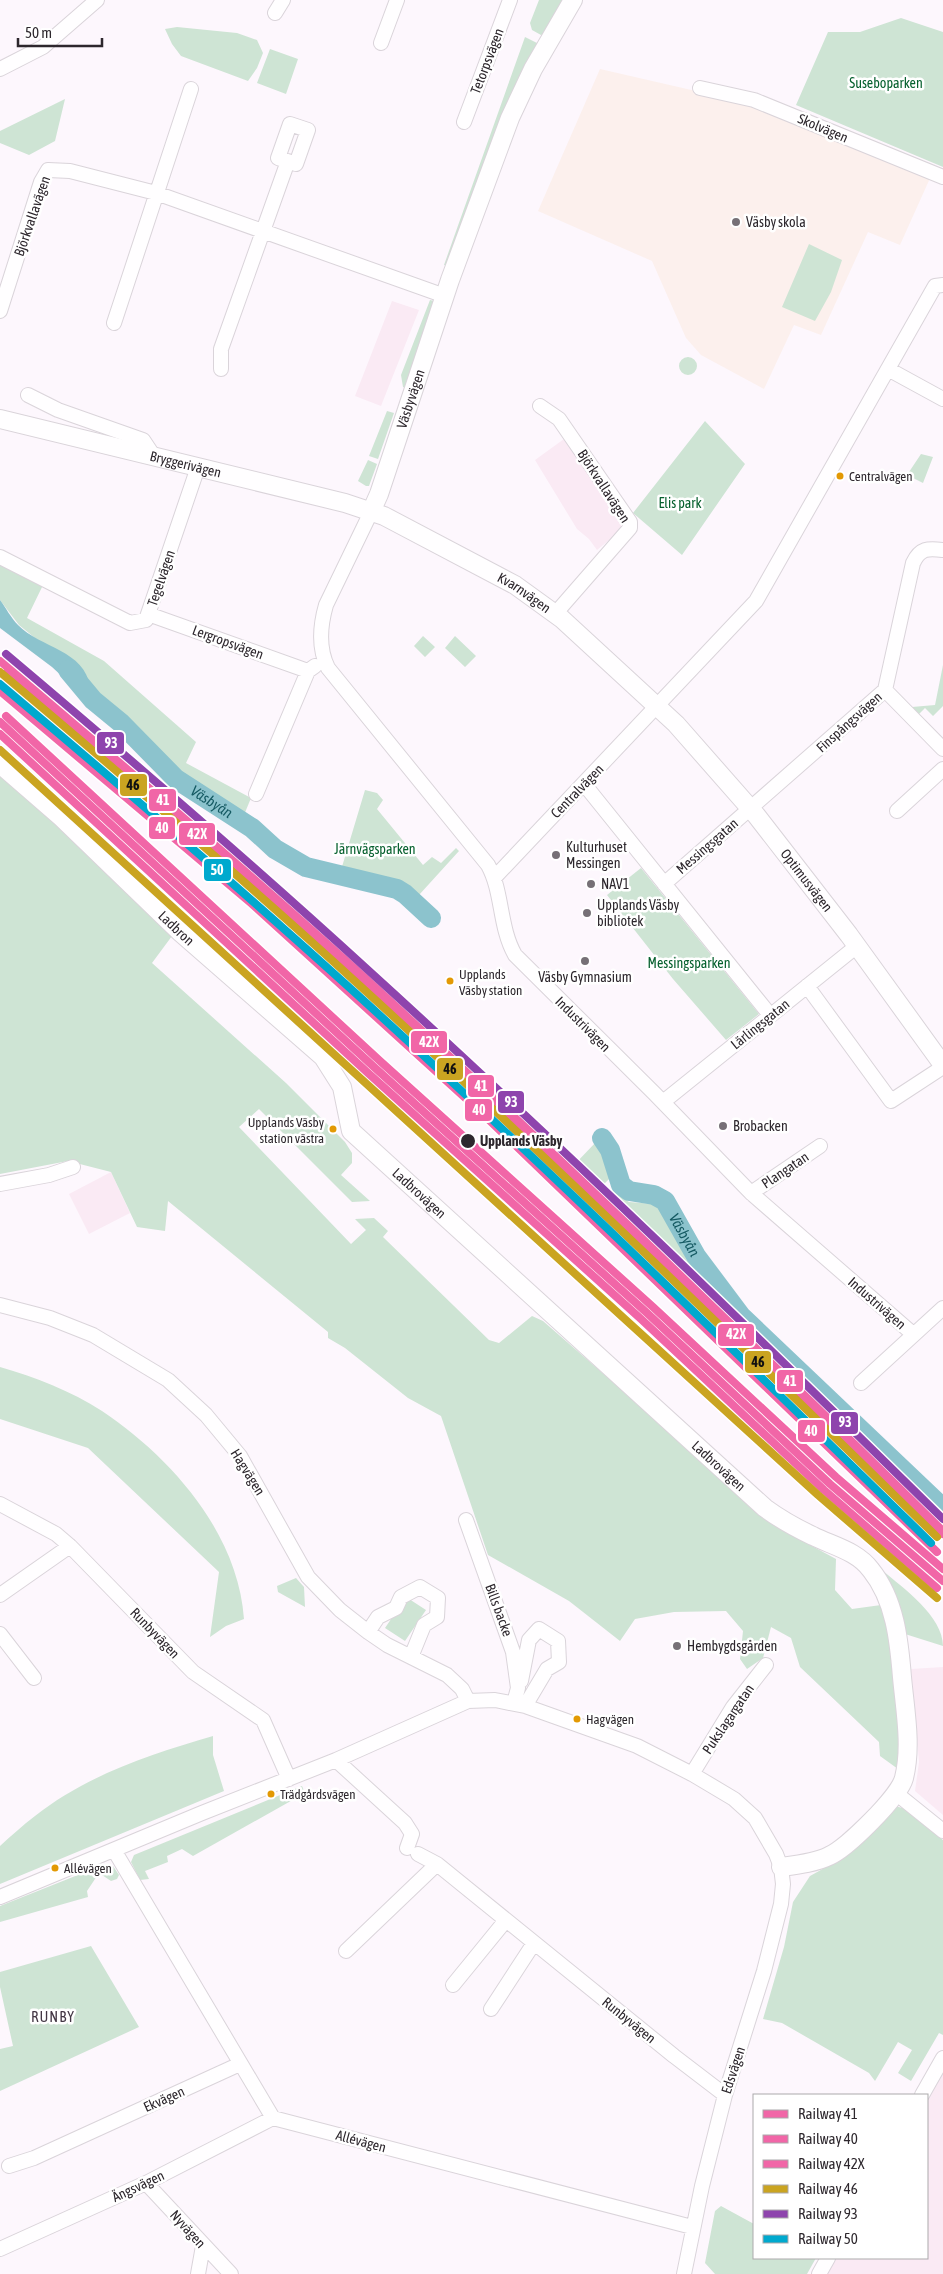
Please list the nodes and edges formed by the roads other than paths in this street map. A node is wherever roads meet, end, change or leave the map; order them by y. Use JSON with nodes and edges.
{"nodes":[{"id":1,"x":97,"y":0,"type":"edge"},
{"id":2,"x":283,"y":0,"type":"edge"},
{"id":3,"x":397,"y":0,"type":"edge"},
{"id":4,"x":510,"y":0,"type":"edge"},
{"id":5,"x":574,"y":0,"type":"edge"},
{"id":6,"x":275,"y":13,"type":"dead end"},
{"id":7,"x":381,"y":43,"type":"dead end"},
{"id":8,"x":0,"y":69,"type":"edge"},
{"id":9,"x":700,"y":88,"type":"dead end"},
{"id":10,"x":191,"y":89,"type":"dead end"},
{"id":11,"x":464,"y":122,"type":"dead end"},
{"id":12,"x":288,"y":161,"type":"dead end"},
{"id":13,"x":943,"y":177,"type":"edge"},
{"id":14,"x":156,"y":193,"type":"junction"},
{"id":15,"x":263,"y":232,"type":"junction"},
{"id":16,"x":942,"y":284,"type":"edge"},
{"id":17,"x":445,"y":296,"type":"junction"},
{"id":18,"x":0,"y":311,"type":"edge"},
{"id":19,"x":114,"y":323,"type":"dead end"},
{"id":20,"x":221,"y":369,"type":"dead end"},
{"id":21,"x":888,"y":369,"type":"junction"},
{"id":22,"x":28,"y":395,"type":"dead end"},
{"id":23,"x":943,"y":400,"type":"edge"},
{"id":24,"x":540,"y":406,"type":"dead end"},
{"id":25,"x":0,"y":419,"type":"edge"},
{"id":26,"x":153,"y":456,"type":"junction"},
{"id":27,"x":198,"y":467,"type":"junction"},
{"id":28,"x":371,"y":512,"type":"junction"},
{"id":29,"x":943,"y":550,"type":"edge"},
{"id":30,"x":0,"y":557,"type":"edge"},
{"id":31,"x":148,"y":614,"type":"junction"},
{"id":32,"x":555,"y":614,"type":"junction"},
{"id":33,"x":324,"y":661,"type":"junction"},
{"id":34,"x":308,"y":671,"type":"junction"},
{"id":35,"x":885,"y":690,"type":"junction"},
{"id":36,"x":657,"y":707,"type":"junction"},
{"id":37,"x":943,"y":749,"type":"edge"},
{"id":38,"x":0,"y":764,"type":"edge"},
{"id":39,"x":943,"y":769,"type":"edge"},
{"id":40,"x":584,"y":784,"type":"junction"},
{"id":41,"x":256,"y":794,"type":"dead end"},
{"id":42,"x":750,"y":809,"type":"junction"},
{"id":43,"x":897,"y":811,"type":"dead end"},
{"id":44,"x":495,"y":877,"type":"junction"},
{"id":45,"x":664,"y":884,"type":"junction"},
{"id":46,"x":857,"y":946,"type":"junction"},
{"id":47,"x":807,"y":986,"type":"junction"},
{"id":48,"x":770,"y":1014,"type":"junction"},
{"id":49,"x":943,"y":1066,"type":"edge"},
{"id":50,"x":334,"y":1071,"type":"joint"},
{"id":51,"x":663,"y":1102,"type":"junction"},
{"id":52,"x":820,"y":1146,"type":"dead end"},
{"id":53,"x":73,"y":1167,"type":"dead end"},
{"id":54,"x":0,"y":1184,"type":"edge"},
{"id":55,"x":751,"y":1193,"type":"junction"},
{"id":56,"x":0,"y":1305,"type":"edge"},
{"id":57,"x":943,"y":1308,"type":"edge"},
{"id":58,"x":914,"y":1334,"type":"junction"},
{"id":59,"x":861,"y":1383,"type":"dead end"},
{"id":60,"x":0,"y":1504,"type":"edge"},
{"id":61,"x":466,"y":1520,"type":"dead end"},
{"id":62,"x":70,"y":1546,"type":"junction"},
{"id":63,"x":0,"y":1595,"type":"edge"},
{"id":64,"x":368,"y":1632,"type":"junction"},
{"id":65,"x":0,"y":1634,"type":"edge"},
{"id":66,"x":411,"y":1657,"type":"junction"},
{"id":67,"x":766,"y":1665,"type":"dead end"},
{"id":68,"x":34,"y":1678,"type":"dead end"},
{"id":69,"x":468,"y":1701,"type":"junction"},
{"id":70,"x":519,"y":1705,"type":"junction"},
{"id":71,"x":336,"y":1760,"type":"junction"},
{"id":72,"x":692,"y":1774,"type":"junction"},
{"id":73,"x":289,"y":1779,"type":"junction"},
{"id":74,"x":897,"y":1794,"type":"junction"},
{"id":75,"x":943,"y":1831,"type":"edge"},
{"id":76,"x":114,"y":1850,"type":"junction"},
{"id":77,"x":437,"y":1864,"type":"junction"},
{"id":78,"x":781,"y":1868,"type":"junction"},
{"id":79,"x":0,"y":1896,"type":"edge"},
{"id":80,"x":506,"y":1920,"type":"junction"},
{"id":81,"x":534,"y":1943,"type":"junction"},
{"id":82,"x":346,"y":1951,"type":"dead end"},
{"id":83,"x":453,"y":1985,"type":"dead end"},
{"id":84,"x":491,"y":2009,"type":"dead end"},
{"id":85,"x":943,"y":2058,"type":"edge"},
{"id":86,"x":240,"y":2064,"type":"junction"},
{"id":87,"x":923,"y":2094,"type":"edge"},
{"id":88,"x":725,"y":2095,"type":"junction"},
{"id":89,"x":273,"y":2118,"type":"junction"},
{"id":90,"x":10,"y":2166,"type":"dead end"},
{"id":91,"x":146,"y":2183,"type":"junction"},
{"id":92,"x":692,"y":2227,"type":"junction"},
{"id":93,"x":203,"y":2246,"type":"junction"},
{"id":94,"x":0,"y":2249,"type":"edge"},
{"id":95,"x":827,"y":2259,"type":"edge"},
{"id":96,"x":198,"y":2274,"type":"edge"},
{"id":97,"x":231,"y":2274,"type":"edge"},
{"id":98,"x":684,"y":2274,"type":"edge"},
{"id":99,"x":819,"y":2274,"type":"edge"}],
"edges":[{"from":1,"to":8,"type":"street"},
{"from":2,"to":6,"type":"street"},
{"from":3,"to":7,"type":"street"},
{"from":4,"to":11,"type":"street","name":"Tetorpsvägen"},
{"from":5,"to":17,"type":"street","name":"Väsbyvägen"},
{"from":9,"to":13,"type":"street","name":"Skolvägen"},
{"from":10,"to":14,"type":"street"},
{"from":12,"to":15,"type":"street"},
{"from":14,"to":15,"type":"street","name":"Björkvallavägen"},
{"from":14,"to":18,"type":"street","name":"Björkvallavägen"},
{"from":14,"to":19,"type":"street"},
{"from":15,"to":17,"type":"street","name":"Björkvallavägen"},
{"from":15,"to":20,"type":"street"},
{"from":16,"to":21,"type":"street","name":"Centralvägen"},
{"from":17,"to":28,"type":"street","name":"Väsbyvägen"},
{"from":21,"to":23,"type":"street"},
{"from":21,"to":36,"type":"street","name":"Centralvägen"},
{"from":22,"to":26,"type":"street"},
{"from":24,"to":32,"type":"street","name":"Björkvallavägen"},
{"from":25,"to":26,"type":"street","name":"Bryggerivägen"},
{"from":26,"to":27,"type":"street","name":"Bryggerivägen"},
{"from":27,"to":28,"type":"street","name":"Bryggerivägen"},
{"from":27,"to":31,"type":"street","name":"Tegelvägen"},
{"from":28,"to":32,"type":"street","name":"Kvarnvägen"},
{"from":28,"to":33,"type":"street","name":"Väsbyvägen"},
{"from":29,"to":35,"type":"street","name":"Finspångsvägen"},
{"from":30,"to":31,"type":"street","name":"Tegelvägen"},
{"from":31,"to":34,"type":"street","name":"Lergropsvägen"},
{"from":32,"to":36,"type":"street","name":"Kvarnvägen"},
{"from":33,"to":34,"type":"street"},
{"from":33,"to":44,"type":"street","name":"Industrivägen"},
{"from":34,"to":41,"type":"street"},
{"from":35,"to":37,"type":"street"},
{"from":35,"to":42,"type":"street","name":"Finspångsvägen"},
{"from":36,"to":40,"type":"street","name":"Centralvägen"},
{"from":36,"to":42,"type":"street","name":"Optimusvägen"},
{"from":38,"to":50,"type":"street","name":"Ladbron"},
{"from":39,"to":43,"type":"street"},
{"from":40,"to":44,"type":"street","name":"Centralvägen"},
{"from":40,"to":45,"type":"street"},
{"from":42,"to":45,"type":"street","name":"Messingsgatan"},
{"from":42,"to":46,"type":"street","name":"Optimusvägen"},
{"from":44,"to":51,"type":"street","name":"Industrivägen"},
{"from":45,"to":48,"type":"street"},
{"from":46,"to":47,"type":"street","name":"Lärlingsgatan"},
{"from":46,"to":49,"type":"street","name":"Optimusvägen"},
{"from":47,"to":48,"type":"street","name":"Lärlingsgatan"},
{"from":47,"to":49,"type":"street"},
{"from":48,"to":51,"type":"street","name":"Lärlingsgatan"},
{"from":50,"to":74,"type":"street","name":"Ladbrovägen"},
{"from":51,"to":55,"type":"street","name":"Industrivägen"},
{"from":52,"to":55,"type":"street","name":"Plangatan"},
{"from":53,"to":54,"type":"street"},
{"from":55,"to":58,"type":"street","name":"Industrivägen"},
{"from":56,"to":64,"type":"street","name":"Hagvägen"},
{"from":57,"to":58,"type":"street"},
{"from":58,"to":59,"type":"street"},
{"from":60,"to":62,"type":"street","name":"Runbyvägen"},
{"from":61,"to":70,"type":"street","name":"Bills backe"},
{"from":62,"to":63,"type":"street"},
{"from":62,"to":73,"type":"street","name":"Runbyvägen"},
{"from":64,"to":66,"type":"street","name":"Hagvägen"},
{"from":64,"to":66,"type":"street"},
{"from":65,"to":68,"type":"street"},
{"from":66,"to":69,"type":"street","name":"Hagvägen"},
{"from":67,"to":72,"type":"street","name":"Pukslagargatan"},
{"from":69,"to":70,"type":"street"},
{"from":69,"to":71,"type":"street"},
{"from":70,"to":70,"type":"street"},
{"from":70,"to":72,"type":"street"},
{"from":71,"to":73,"type":"street"},
{"from":71,"to":77,"type":"street","name":"Runbyvägen"},
{"from":72,"to":78,"type":"street"},
{"from":73,"to":76,"type":"street"},
{"from":74,"to":75,"type":"street"},
{"from":74,"to":78,"type":"street","name":"Ladbrovägen"},
{"from":76,"to":79,"type":"street"},
{"from":76,"to":86,"type":"street"},
{"from":77,"to":80,"type":"street","name":"Runbyvägen"},
{"from":77,"to":82,"type":"street"},
{"from":78,"to":88,"type":"street","name":"Edsvägen"},
{"from":80,"to":81,"type":"street","name":"Runbyvägen"},
{"from":80,"to":83,"type":"street"},
{"from":81,"to":84,"type":"street"},
{"from":81,"to":88,"type":"street","name":"Runbyvägen"},
{"from":85,"to":87,"type":"street"},
{"from":86,"to":89,"type":"street"},
{"from":86,"to":90,"type":"street","name":"Ekvägen"},
{"from":88,"to":92,"type":"street","name":"Edsvägen"},
{"from":89,"to":91,"type":"street","name":"Ängsvägen"},
{"from":89,"to":92,"type":"street","name":"Allévägen"},
{"from":91,"to":93,"type":"street","name":"Nyvägen"},
{"from":91,"to":94,"type":"street","name":"Ängsvägen"},
{"from":92,"to":98,"type":"street","name":"Edsvägen"},
{"from":93,"to":96,"type":"street"},
{"from":93,"to":97,"type":"street","name":"Nyvägen"},
{"from":95,"to":99,"type":"street"}]}
